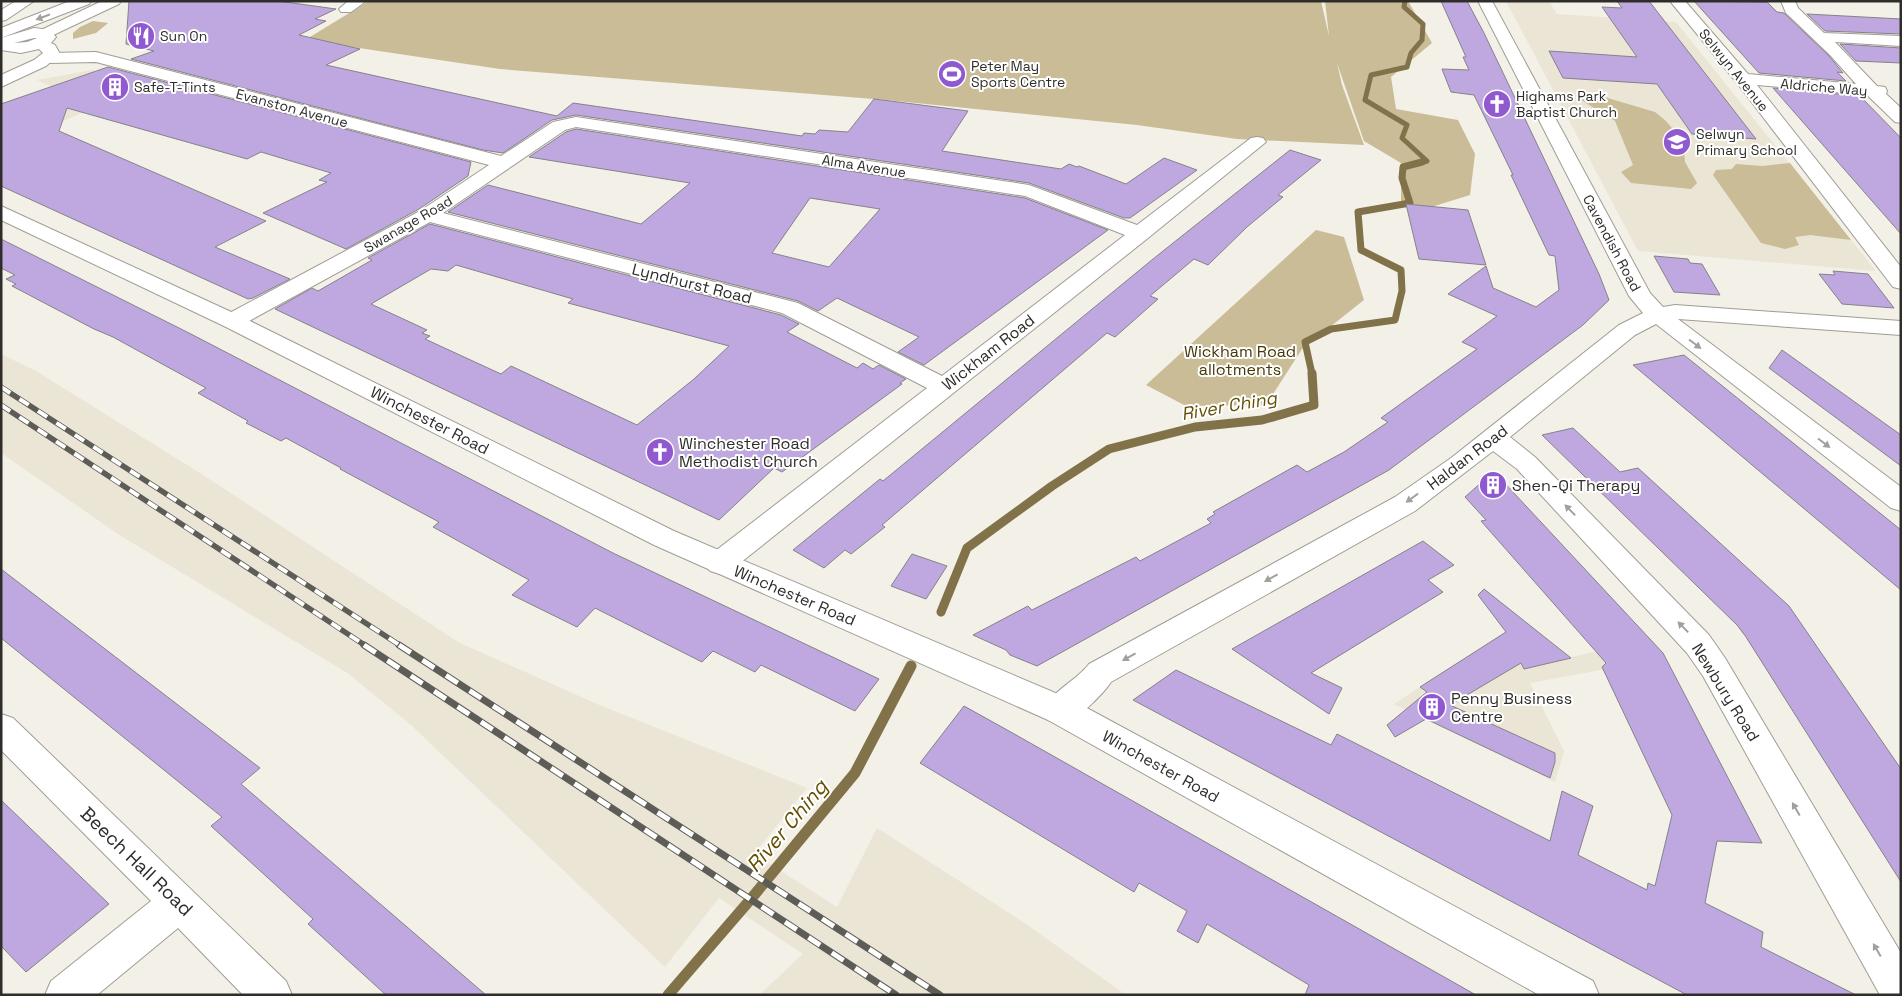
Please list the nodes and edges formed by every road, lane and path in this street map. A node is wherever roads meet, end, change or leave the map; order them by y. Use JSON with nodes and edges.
{"nodes":[{"id":1,"x":51,"y":1,"type":"edge"},
{"id":2,"x":84,"y":1,"type":"edge"},
{"id":3,"x":114,"y":1,"type":"edge"},
{"id":4,"x":359,"y":1,"type":"edge"},
{"id":5,"x":1485,"y":1,"type":"edge"},
{"id":6,"x":1677,"y":1,"type":"edge"},
{"id":7,"x":1788,"y":1,"type":"edge"},
{"id":8,"x":24,"y":3,"type":"edge"},
{"id":9,"x":346,"y":10,"type":"dead end"},
{"id":10,"x":1,"y":19,"type":"edge"},
{"id":11,"x":1819,"y":36,"type":"junction"},
{"id":12,"x":5,"y":41,"type":"edge"},
{"id":13,"x":1901,"y":41,"type":"edge"},
{"id":14,"x":44,"y":45,"type":"junction"},
{"id":15,"x":1743,"y":79,"type":"junction"},
{"id":16,"x":1,"y":82,"type":"edge"},
{"id":17,"x":1874,"y":91,"type":"junction"},
{"id":18,"x":1896,"y":92,"type":"dead end"},
{"id":19,"x":1901,"y":118,"type":"edge"},
{"id":20,"x":580,"y":124,"type":"joint"},
{"id":21,"x":1256,"y":142,"type":"dead end"},
{"id":22,"x":505,"y":163,"type":"junction"},
{"id":23,"x":1,"y":212,"type":"edge"},
{"id":24,"x":427,"y":215,"type":"junction"},
{"id":25,"x":1141,"y":234,"type":"junction"},
{"id":26,"x":1901,"y":282,"type":"edge"},
{"id":27,"x":1656,"y":314,"type":"junction"},
{"id":28,"x":232,"y":321,"type":"junction"},
{"id":29,"x":1901,"y":328,"type":"edge"},
{"id":30,"x":943,"y":386,"type":"junction"},
{"id":31,"x":1493,"y":438,"type":"junction"},
{"id":32,"x":1901,"y":501,"type":"edge"},
{"id":33,"x":720,"y":563,"type":"junction"},
{"id":34,"x":1060,"y":710,"type":"junction"},
{"id":35,"x":1,"y":728,"type":"edge"},
{"id":36,"x":179,"y":903,"type":"junction"},
{"id":37,"x":1901,"y":992,"type":"edge"},
{"id":38,"x":65,"y":995,"type":"edge"},
{"id":39,"x":272,"y":995,"type":"edge"},
{"id":40,"x":1579,"y":995,"type":"edge"}],
"edges":[{"from":1,"to":10,"type":"main road"},
{"from":2,"to":12,"type":"main road","one_way":true},
{"from":3,"to":14,"type":"main road"},
{"from":4,"to":9,"type":"main road"},
{"from":5,"to":27,"type":"main road","name":"Cavendish Road"},
{"from":6,"to":15,"type":"main road","name":"Selwyn Avenue"},
{"from":7,"to":11,"type":"main road"},
{"from":8,"to":10,"type":"main road"},
{"from":11,"to":13,"type":"main road"},
{"from":11,"to":17,"type":"main road"},
{"from":12,"to":14,"type":"main road"},
{"from":14,"to":16,"type":"main road"},
{"from":14,"to":22,"type":"main road","name":"Evanston Avenue"},
{"from":15,"to":17,"type":"main road","name":"Aldriche Way"},
{"from":15,"to":26,"type":"main road","name":"Selwyn Avenue"},
{"from":17,"to":18,"type":"main road","name":"Aldriche Way"},
{"from":17,"to":19,"type":"main road","name":"Aldriche Way"},
{"from":20,"to":22,"type":"main road","name":"Swanage Road"},
{"from":20,"to":25,"type":"main road","name":"Alma Avenue"},
{"from":21,"to":25,"type":"main road","name":"Wickham Road"},
{"from":22,"to":24,"type":"main road","name":"Swanage Road"},
{"from":23,"to":28,"type":"main road","name":"Winchester Road"},
{"from":24,"to":28,"type":"main road","name":"Swanage Road"},
{"from":24,"to":30,"type":"main road","name":"Lyndhurst Road"},
{"from":25,"to":30,"type":"main road","name":"Wickham Road"},
{"from":27,"to":29,"type":"main road","name":"Haldan Road"},
{"from":27,"to":31,"type":"main road","name":"Haldan Road"},
{"from":27,"to":32,"type":"main road","name":"Cavendish Road","one_way":true},
{"from":28,"to":33,"type":"main road","name":"Winchester Road"},
{"from":30,"to":33,"type":"main road","name":"Wickham Road"},
{"from":31,"to":34,"type":"main road","name":"Haldan Road","one_way":true},
{"from":37,"to":31,"type":"main road","name":"Newbury Road","one_way":true},
{"from":33,"to":34,"type":"main road","name":"Winchester Road"},
{"from":34,"to":40,"type":"main road","name":"Winchester Road"},
{"from":35,"to":36,"type":"main road","name":"Beech Hall Road"},
{"from":36,"to":38,"type":"main road"},
{"from":36,"to":39,"type":"main road","name":"Beech Hall Road"}]}
